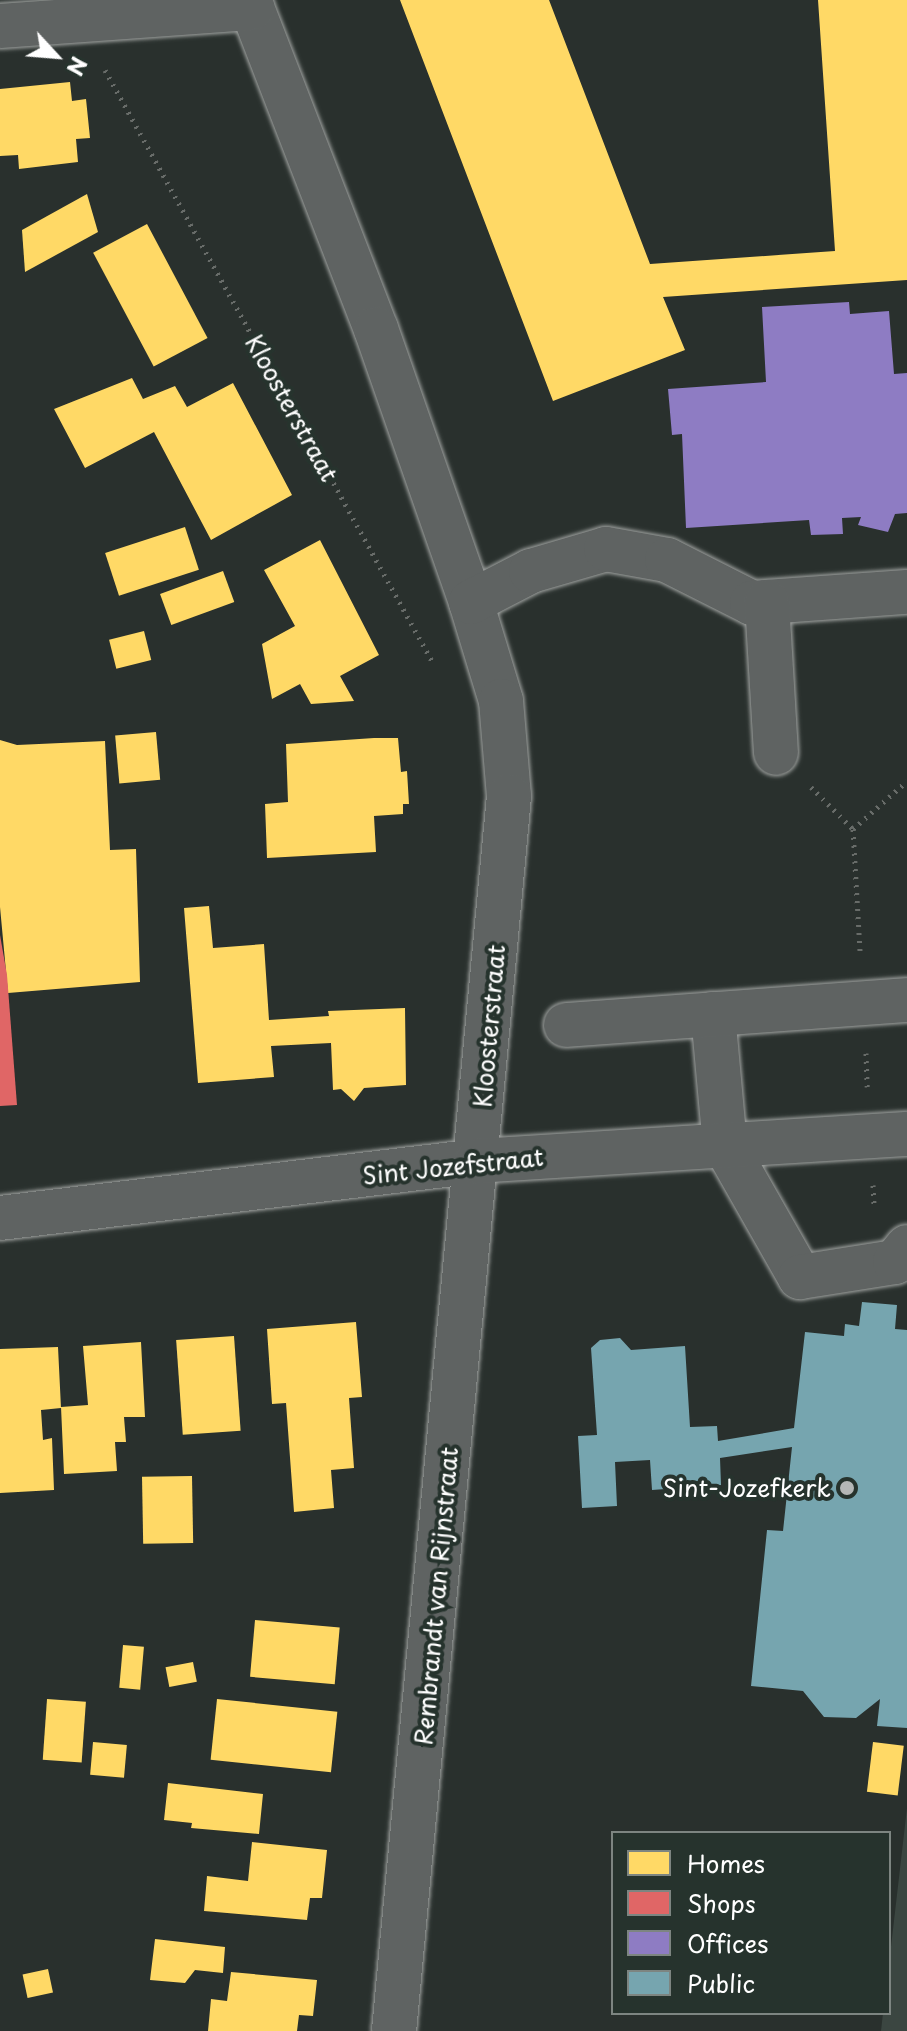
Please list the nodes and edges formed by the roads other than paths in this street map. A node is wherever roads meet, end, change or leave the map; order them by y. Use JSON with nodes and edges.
{"nodes":[{"id":1,"x":250,"y":4,"type":"edge"},
{"id":2,"x":0,"y":26,"type":"edge"},
{"id":3,"x":907,"y":592,"type":"edge"},
{"id":4,"x":471,"y":602,"type":"junction"},
{"id":5,"x":767,"y":602,"type":"junction"},
{"id":6,"x":776,"y":753,"type":"road end"},
{"id":7,"x":907,"y":1000,"type":"edge"},
{"id":8,"x":713,"y":1014,"type":"junction"},
{"id":9,"x":566,"y":1025,"type":"dead end"},
{"id":10,"x":907,"y":1134,"type":"edge"},
{"id":11,"x":725,"y":1145,"type":"junction"},
{"id":12,"x":477,"y":1161,"type":"junction"},
{"id":13,"x":0,"y":1218,"type":"edge"},
{"id":14,"x":907,"y":1247,"type":"edge"},
{"id":15,"x":394,"y":2031,"type":"edge"}],
"edges":[{"from":1,"to":2,"type":"street"},
{"from":1,"to":4,"type":"street","name":"Kloosterstraat"},
{"from":3,"to":5,"type":"street"},
{"from":4,"to":5,"type":"street"},
{"from":4,"to":12,"type":"street","name":"Kloosterstraat"},
{"from":5,"to":6,"type":"street"},
{"from":7,"to":8,"type":"street"},
{"from":8,"to":9,"type":"street"},
{"from":8,"to":11,"type":"street"},
{"from":10,"to":11,"type":"street","name":"Sint Jozefstraat"},
{"from":11,"to":12,"type":"street","name":"Sint Jozefstraat"},
{"from":11,"to":14,"type":"street"},
{"from":12,"to":13,"type":"street","name":"Sint Jozefstraat"},
{"from":12,"to":15,"type":"street","name":"Rembrandt van Rijnstraat"}]}
